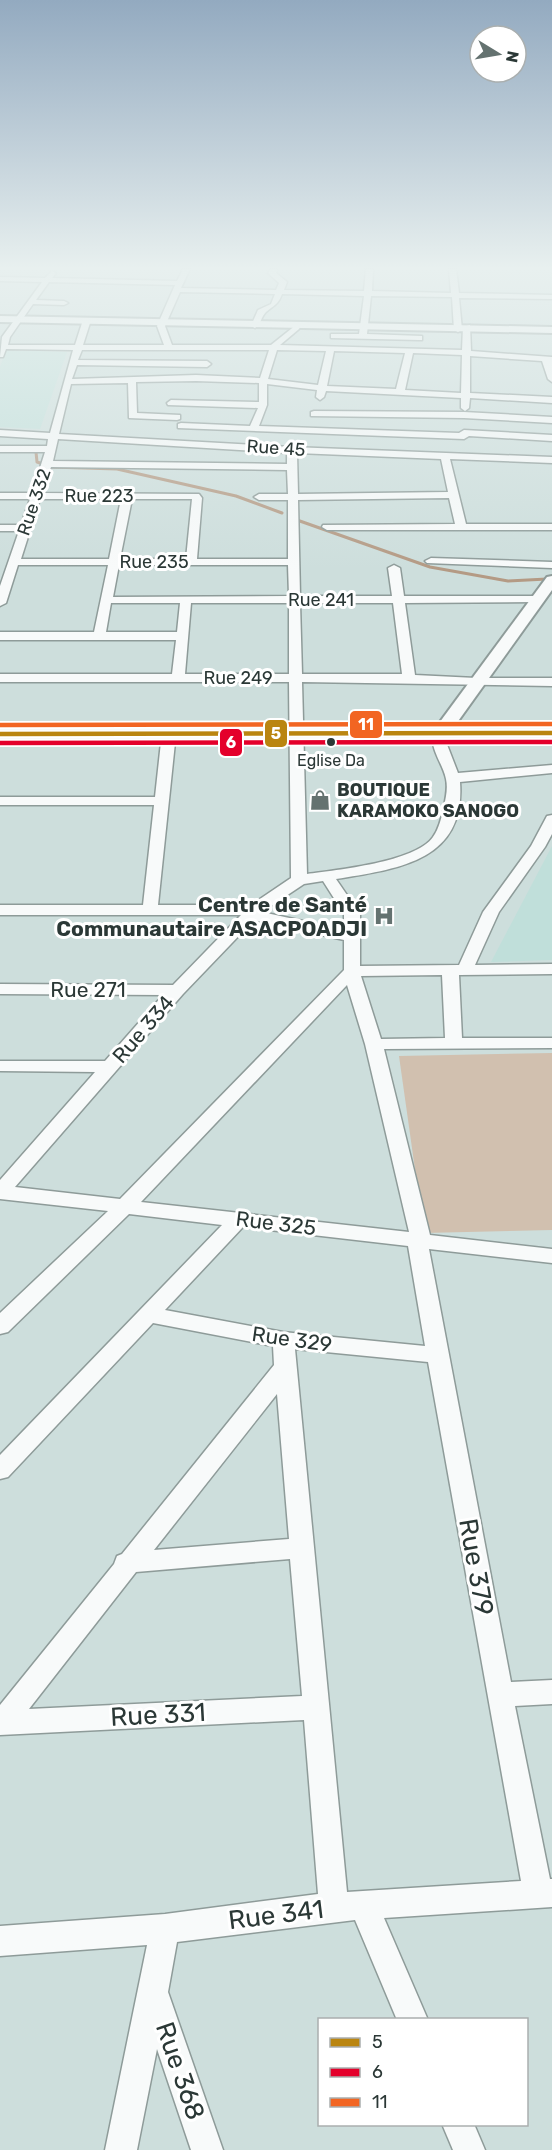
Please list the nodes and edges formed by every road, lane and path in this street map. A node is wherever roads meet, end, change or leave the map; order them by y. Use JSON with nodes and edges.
{"nodes":[{"id":1,"x":70,"y":369,"type":"edge"},
{"id":2,"x":203,"y":369,"type":"edge"},
{"id":3,"x":267,"y":369,"type":"edge"},
{"id":4,"x":327,"y":369,"type":"edge"},
{"id":5,"x":405,"y":369,"type":"edge"},
{"id":6,"x":466,"y":369,"type":"edge"},
{"id":7,"x":196,"y":378,"type":"junction"},
{"id":8,"x":132,"y":380,"type":"junction"},
{"id":9,"x":263,"y":381,"type":"junction"},
{"id":10,"x":67,"y":382,"type":"junction"},
{"id":11,"x":324,"y":388,"type":"junction"},
{"id":12,"x":166,"y":391,"type":"junction"},
{"id":13,"x":400,"y":393,"type":"junction"},
{"id":14,"x":465,"y":397,"type":"junction"},
{"id":15,"x":552,"y":400,"type":"edge"},
{"id":16,"x":263,"y":405,"type":"junction"},
{"id":17,"x":314,"y":414,"type":"junction"},
{"id":18,"x":464,"y":415,"type":"junction"},
{"id":19,"x":552,"y":420,"type":"edge"},
{"id":20,"x":179,"y":422,"type":"junction"},
{"id":21,"x":254,"y":428,"type":"junction"},
{"id":22,"x":306,"y":429,"type":"junction"},
{"id":23,"x":0,"y":433,"type":"edge"},
{"id":24,"x":464,"y":434,"type":"junction"},
{"id":25,"x":55,"y":435,"type":"junction"},
{"id":26,"x":552,"y":438,"type":"edge"},
{"id":27,"x":188,"y":443,"type":"junction"},
{"id":28,"x":0,"y":449,"type":"edge"},
{"id":29,"x":50,"y":449,"type":"junction"},
{"id":30,"x":292,"y":450,"type":"junction"},
{"id":31,"x":445,"y":457,"type":"junction"},
{"id":32,"x":463,"y":458,"type":"junction"},
{"id":33,"x":552,"y":460,"type":"edge"},
{"id":34,"x":47,"y":464,"type":"junction"},
{"id":35,"x":292,"y":466,"type":"junction"},
{"id":36,"x":293,"y":495,"type":"junction"},
{"id":37,"x":454,"y":495,"type":"junction"},
{"id":38,"x":0,"y":496,"type":"edge"},
{"id":39,"x":35,"y":496,"type":"junction"},
{"id":40,"x":127,"y":496,"type":"junction"},
{"id":41,"x":258,"y":496,"type":"dead end"},
{"id":42,"x":327,"y":527,"type":"dead end"},
{"id":43,"x":461,"y":527,"type":"junction"},
{"id":44,"x":552,"y":527,"type":"edge"},
{"id":45,"x":0,"y":528,"type":"edge"},
{"id":46,"x":24,"y":528,"type":"junction"},
{"id":47,"x":431,"y":561,"type":"dead end"},
{"id":48,"x":13,"y":562,"type":"junction"},
{"id":49,"x":114,"y":562,"type":"junction"},
{"id":50,"x":190,"y":562,"type":"junction"},
{"id":51,"x":294,"y":562,"type":"junction"},
{"id":52,"x":552,"y":565,"type":"edge"},
{"id":53,"x":394,"y":568,"type":"dead end"},
{"id":54,"x":551,"y":583,"type":"edge"},
{"id":55,"x":1,"y":598,"type":"edge"},
{"id":56,"x":106,"y":600,"type":"junction"},
{"id":57,"x":186,"y":600,"type":"junction"},
{"id":58,"x":294,"y":600,"type":"junction"},
{"id":59,"x":398,"y":600,"type":"junction"},
{"id":60,"x":536,"y":600,"type":"junction"},
{"id":61,"x":0,"y":636,"type":"edge"},
{"id":62,"x":99,"y":636,"type":"junction"},
{"id":63,"x":183,"y":636,"type":"junction"},
{"id":64,"x":0,"y":678,"type":"edge"},
{"id":65,"x":178,"y":678,"type":"junction"},
{"id":66,"x":296,"y":678,"type":"junction"},
{"id":67,"x":409,"y":678,"type":"junction"},
{"id":68,"x":476,"y":682,"type":"junction"},
{"id":69,"x":552,"y":682,"type":"edge"},
{"id":70,"x":552,"y":733,"type":"edge"},
{"id":71,"x":0,"y":734,"type":"edge"},
{"id":72,"x":169,"y":738,"type":"junction"},
{"id":73,"x":297,"y":738,"type":"junction"},
{"id":74,"x":440,"y":738,"type":"junction"},
{"id":75,"x":552,"y":742,"type":"edge"},
{"id":76,"x":0,"y":744,"type":"edge"},
{"id":77,"x":552,"y":768,"type":"edge"},
{"id":78,"x":453,"y":778,"type":"junction"},
{"id":79,"x":0,"y":801,"type":"edge"},
{"id":80,"x":162,"y":801,"type":"junction"},
{"id":81,"x":552,"y":819,"type":"edge"},
{"id":82,"x":327,"y":876,"type":"junction"},
{"id":83,"x":299,"y":880,"type":"junction"},
{"id":84,"x":0,"y":910,"type":"edge"},
{"id":85,"x":150,"y":910,"type":"junction"},
{"id":86,"x":253,"y":913,"type":"junction"},
{"id":87,"x":352,"y":937,"type":"junction"},
{"id":88,"x":552,"y":969,"type":"edge"},
{"id":89,"x":352,"y":971,"type":"junction"},
{"id":90,"x":457,"y":971,"type":"junction"},
{"id":91,"x":0,"y":990,"type":"edge"},
{"id":92,"x":177,"y":990,"type":"junction"},
{"id":93,"x":552,"y":1042,"type":"edge"},
{"id":94,"x":454,"y":1043,"type":"junction"},
{"id":95,"x":374,"y":1044,"type":"junction"},
{"id":96,"x":0,"y":1066,"type":"edge"},
{"id":97,"x":109,"y":1067,"type":"junction"},
{"id":98,"x":0,"y":1192,"type":"edge"},
{"id":99,"x":126,"y":1205,"type":"junction"},
{"id":100,"x":239,"y":1219,"type":"junction"},
{"id":101,"x":419,"y":1240,"type":"junction"},
{"id":102,"x":552,"y":1256,"type":"edge"},
{"id":103,"x":147,"y":1314,"type":"junction"},
{"id":104,"x":0,"y":1326,"type":"edge"},
{"id":105,"x":284,"y":1340,"type":"junction"},
{"id":106,"x":438,"y":1355,"type":"junction"},
{"id":107,"x":286,"y":1366,"type":"junction"},
{"id":108,"x":0,"y":1470,"type":"edge"},
{"id":109,"x":302,"y":1548,"type":"junction"},
{"id":110,"x":126,"y":1563,"type":"junction"},
{"id":111,"x":552,"y":1692,"type":"edge"},
{"id":112,"x":500,"y":1695,"type":"junction"},
{"id":113,"x":316,"y":1707,"type":"junction"},
{"id":114,"x":1,"y":1723,"type":"edge"},
{"id":115,"x":545,"y":1893,"type":"edge"},
{"id":116,"x":363,"y":1905,"type":"junction"},
{"id":117,"x":334,"y":1907,"type":"junction"},
{"id":118,"x":165,"y":1929,"type":"junction"},
{"id":119,"x":0,"y":1941,"type":"edge"},
{"id":120,"x":153,"y":1992,"type":"junction"},
{"id":121,"x":413,"y":2018,"type":"edge"},
{"id":122,"x":459,"y":2126,"type":"edge"},
{"id":123,"x":121,"y":2150,"type":"edge"},
{"id":124,"x":207,"y":2150,"type":"edge"},
{"id":125,"x":469,"y":2150,"type":"edge"}],
"edges":[{"from":1,"to":10,"type":"street","name":"Rue 332"},
{"from":2,"to":7,"type":"street"},
{"from":3,"to":9,"type":"street"},
{"from":4,"to":11,"type":"street"},
{"from":5,"to":13,"type":"street"},
{"from":6,"to":14,"type":"street"},
{"from":7,"to":9,"type":"street"},
{"from":7,"to":12,"type":"street"},
{"from":8,"to":10,"type":"street"},
{"from":8,"to":12,"type":"street"},
{"from":8,"to":20,"type":"street"},
{"from":9,"to":11,"type":"street"},
{"from":9,"to":16,"type":"street"},
{"from":10,"to":25,"type":"street","name":"Rue 332"},
{"from":11,"to":13,"type":"street"},
{"from":11,"to":17,"type":"street"},
{"from":12,"to":16,"type":"street"},
{"from":12,"to":20,"type":"street"},
{"from":13,"to":14,"type":"street"},
{"from":14,"to":15,"type":"street"},
{"from":14,"to":18,"type":"street"},
{"from":16,"to":21,"type":"street"},
{"from":17,"to":18,"type":"street"},
{"from":17,"to":22,"type":"street"},
{"from":18,"to":19,"type":"street"},
{"from":18,"to":24,"type":"street"},
{"from":20,"to":21,"type":"street"},
{"from":20,"to":27,"type":"street"},
{"from":21,"to":22,"type":"street"},
{"from":22,"to":24,"type":"street"},
{"from":23,"to":25,"type":"street","name":"Rue 45"},
{"from":24,"to":26,"type":"street"},
{"from":24,"to":32,"type":"street"},
{"from":25,"to":27,"type":"street","name":"Rue 45"},
{"from":25,"to":29,"type":"street","name":"Rue 332"},
{"from":27,"to":30,"type":"street","name":"Rue 45"},
{"from":28,"to":29,"type":"street"},
{"from":29,"to":34,"type":"street","name":"Rue 332"},
{"from":30,"to":31,"type":"street","name":"Rue 45"},
{"from":30,"to":35,"type":"street"},
{"from":31,"to":32,"type":"street","name":"Rue 45"},
{"from":31,"to":37,"type":"street"},
{"from":32,"to":33,"type":"street","name":"Rue 45"},
{"from":34,"to":35,"type":"street"},
{"from":34,"to":39,"type":"street","name":"Rue 332"},
{"from":35,"to":36,"type":"street"},
{"from":36,"to":37,"type":"street"},
{"from":36,"to":41,"type":"street"},
{"from":36,"to":51,"type":"street"},
{"from":37,"to":43,"type":"street"},
{"from":38,"to":39,"type":"street","name":"Rue 223"},
{"from":39,"to":40,"type":"street","name":"Rue 223"},
{"from":39,"to":46,"type":"street","name":"Rue 332"},
{"from":40,"to":49,"type":"street"},
{"from":40,"to":50,"type":"street","name":"Rue 223"},
{"from":42,"to":43,"type":"street"},
{"from":43,"to":44,"type":"street"},
{"from":45,"to":46,"type":"street"},
{"from":46,"to":48,"type":"street","name":"Rue 332"},
{"from":47,"to":52,"type":"street"},
{"from":48,"to":49,"type":"street","name":"Rue 235"},
{"from":48,"to":55,"type":"street","name":"Rue 332"},
{"from":49,"to":50,"type":"street","name":"Rue 235"},
{"from":49,"to":56,"type":"street"},
{"from":50,"to":51,"type":"street","name":"Rue 235"},
{"from":51,"to":58,"type":"street"},
{"from":53,"to":59,"type":"street"},
{"from":54,"to":60,"type":"street"},
{"from":56,"to":57,"type":"street","name":"Rue 241"},
{"from":56,"to":62,"type":"street"},
{"from":57,"to":58,"type":"street","name":"Rue 241"},
{"from":57,"to":63,"type":"street"},
{"from":58,"to":59,"type":"street","name":"Rue 241"},
{"from":58,"to":66,"type":"street"},
{"from":59,"to":60,"type":"street","name":"Rue 241"},
{"from":59,"to":67,"type":"street"},
{"from":60,"to":68,"type":"street"},
{"from":61,"to":62,"type":"street"},
{"from":62,"to":63,"type":"street"},
{"from":63,"to":65,"type":"street"},
{"from":64,"to":65,"type":"street","name":"Rue 249"},
{"from":65,"to":66,"type":"street","name":"Rue 249"},
{"from":66,"to":67,"type":"street","name":"Rue 249"},
{"from":66,"to":73,"type":"street"},
{"from":67,"to":68,"type":"street","name":"Rue 249"},
{"from":68,"to":69,"type":"street","name":"Rue 249"},
{"from":68,"to":74,"type":"street"},
{"from":70,"to":74,"type":"main road"},
{"from":71,"to":72,"type":"main road"},
{"from":72,"to":73,"type":"main road"},
{"from":72,"to":76,"type":"main road"},
{"from":72,"to":80,"type":"street"},
{"from":73,"to":74,"type":"main road"},
{"from":73,"to":83,"type":"street"},
{"from":74,"to":75,"type":"main road"},
{"from":74,"to":78,"type":"street"},
{"from":77,"to":78,"type":"street"},
{"from":78,"to":82,"type":"street"},
{"from":79,"to":80,"type":"street"},
{"from":80,"to":85,"type":"street"},
{"from":81,"to":90,"type":"street"},
{"from":82,"to":83,"type":"street"},
{"from":82,"to":87,"type":"street","name":"Rue 379"},
{"from":83,"to":86,"type":"street","name":"Rue 334"},
{"from":84,"to":85,"type":"street"},
{"from":85,"to":86,"type":"street"},
{"from":86,"to":87,"type":"street"},
{"from":86,"to":92,"type":"street","name":"Rue 334"},
{"from":87,"to":89,"type":"street","name":"Rue 379"},
{"from":88,"to":90,"type":"street"},
{"from":89,"to":90,"type":"street"},
{"from":89,"to":95,"type":"street","name":"Rue 379"},
{"from":89,"to":99,"type":"street"},
{"from":90,"to":94,"type":"street"},
{"from":91,"to":92,"type":"street","name":"Rue 271"},
{"from":92,"to":97,"type":"street","name":"Rue 334"},
{"from":93,"to":94,"type":"street"},
{"from":94,"to":95,"type":"street"},
{"from":95,"to":101,"type":"street","name":"Rue 379"},
{"from":96,"to":97,"type":"street"},
{"from":97,"to":98,"type":"street","name":"Rue 334"},
{"from":98,"to":99,"type":"street","name":"Rue 325"},
{"from":99,"to":100,"type":"street","name":"Rue 325"},
{"from":99,"to":104,"type":"street"},
{"from":100,"to":101,"type":"street","name":"Rue 325"},
{"from":100,"to":103,"type":"street"},
{"from":101,"to":102,"type":"street","name":"Rue 325"},
{"from":101,"to":106,"type":"street","name":"Rue 379"},
{"from":103,"to":105,"type":"street","name":"Rue 329"},
{"from":103,"to":108,"type":"street"},
{"from":105,"to":106,"type":"street","name":"Rue 329"},
{"from":105,"to":107,"type":"street"},
{"from":106,"to":112,"type":"street","name":"Rue 379"},
{"from":107,"to":109,"type":"street"},
{"from":107,"to":110,"type":"street"},
{"from":109,"to":110,"type":"street"},
{"from":109,"to":113,"type":"street"},
{"from":110,"to":114,"type":"street"},
{"from":111,"to":112,"type":"street"},
{"from":112,"to":115,"type":"street","name":"Rue 379"},
{"from":113,"to":114,"type":"street","name":"Rue 331"},
{"from":113,"to":117,"type":"street"},
{"from":115,"to":116,"type":"street","name":"Rue 341"},
{"from":116,"to":117,"type":"street","name":"Rue 341"},
{"from":116,"to":121,"type":"street"},
{"from":117,"to":118,"type":"street","name":"Rue 341"},
{"from":118,"to":119,"type":"street","name":"Rue 341"},
{"from":118,"to":120,"type":"street"},
{"from":120,"to":123,"type":"street"},
{"from":120,"to":124,"type":"street","name":"Rue 368"},
{"from":122,"to":125,"type":"street"}]}
